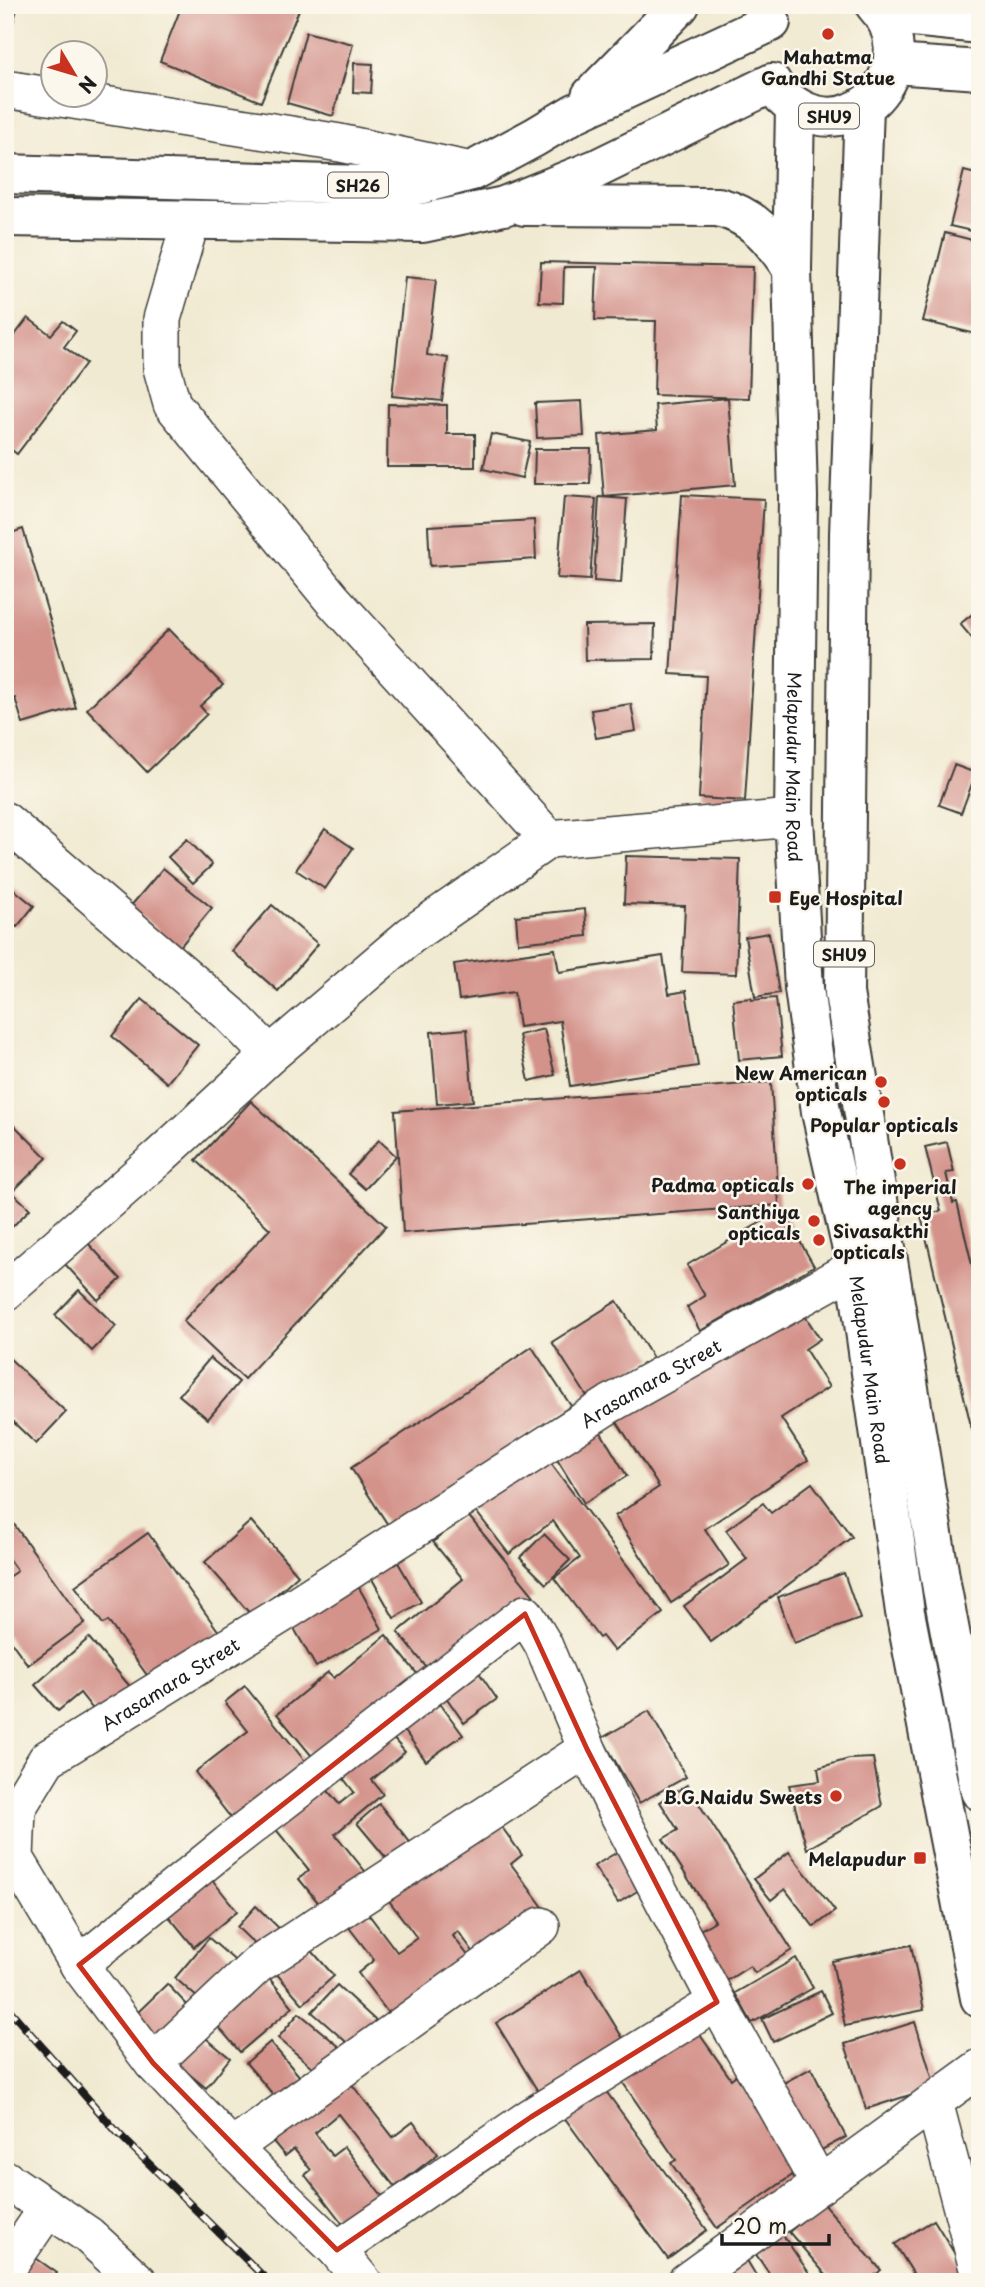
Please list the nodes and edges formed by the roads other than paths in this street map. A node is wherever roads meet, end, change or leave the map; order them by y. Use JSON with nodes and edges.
{"nodes":[{"id":1,"x":680,"y":5,"type":"edge"},
{"id":2,"x":879,"y":10,"type":"edge"},
{"id":3,"x":777,"y":14,"type":"edge"},
{"id":4,"x":980,"y":24,"type":"edge"},
{"id":5,"x":893,"y":64,"type":"junction"},
{"id":6,"x":980,"y":70,"type":"edge"},
{"id":7,"x":5,"y":89,"type":"edge"},
{"id":8,"x":784,"y":95,"type":"junction"},
{"id":9,"x":864,"y":106,"type":"junction"},
{"id":10,"x":575,"y":113,"type":"junction"},
{"id":11,"x":472,"y":171,"type":"junction"},
{"id":12,"x":5,"y":174,"type":"edge"},
{"id":13,"x":504,"y":206,"type":"junction"},
{"id":14,"x":5,"y":217,"type":"edge"},
{"id":15,"x":191,"y":220,"type":"junction"},
{"id":16,"x":792,"y":270,"type":"junction"},
{"id":17,"x":794,"y":818,"type":"junction"},
{"id":18,"x":5,"y":821,"type":"edge"},
{"id":19,"x":549,"y":839,"type":"junction"},
{"id":20,"x":270,"y":1055,"type":"junction"},
{"id":21,"x":856,"y":1266,"type":"junction"},
{"id":22,"x":5,"y":1292,"type":"edge"},
{"id":23,"x":587,"y":1749,"type":"junction"},
{"id":24,"x":980,"y":1791,"type":"edge"},
{"id":25,"x":541,"y":1926,"type":"dead end"},
{"id":26,"x":79,"y":1965,"type":"junction"},
{"id":27,"x":980,"y":1998,"type":"edge"},
{"id":28,"x":717,"y":2002,"type":"junction"},
{"id":29,"x":153,"y":2063,"type":"junction"},
{"id":30,"x":980,"y":2068,"type":"edge"},
{"id":31,"x":934,"y":2102,"type":"junction"},
{"id":32,"x":232,"y":2148,"type":"junction"},
{"id":33,"x":5,"y":2179,"type":"edge"},
{"id":34,"x":820,"y":2185,"type":"junction"},
{"id":35,"x":48,"y":2208,"type":"junction"},
{"id":36,"x":337,"y":2250,"type":"junction"},
{"id":37,"x":5,"y":2270,"type":"edge"},
{"id":38,"x":980,"y":2276,"type":"edge"},
{"id":39,"x":139,"y":2282,"type":"edge"},
{"id":40,"x":363,"y":2282,"type":"edge"},
{"id":41,"x":686,"y":2282,"type":"edge"}],
"edges":[{"from":1,"to":10,"type":"main road"},
{"from":2,"to":4,"type":"main road"},
{"from":2,"to":5,"type":"main road"},
{"from":3,"to":8,"type":"main road","number":"SHU9"},
{"from":3,"to":10,"type":"main road","number":"SH26"},
{"from":5,"to":6,"type":"main road"},
{"from":5,"to":9,"type":"main road","number":"SHU9"},
{"from":7,"to":11,"type":"street"},
{"from":8,"to":9,"type":"main road","number":"SHU9"},
{"from":8,"to":13,"type":"main road","number":"SH26"},
{"from":8,"to":16,"type":"main road","name":"Melapudur Main Road","number":"SHU9"},
{"from":9,"to":24,"type":"main road","name":"Melapudur Main Road","number":"SHU9"},
{"from":10,"to":11,"type":"main road","number":"SH26"},
{"from":11,"to":12,"type":"main road","number":"SH26"},
{"from":13,"to":15,"type":"main road","number":"SH26"},
{"from":13,"to":16,"type":"main road"},
{"from":14,"to":15,"type":"main road","number":"SH26"},
{"from":15,"to":19,"type":"street"},
{"from":16,"to":17,"type":"main road","name":"Melapudur Main Road","number":"SHU9"},
{"from":17,"to":19,"type":"street"},
{"from":17,"to":21,"type":"main road","name":"Melapudur Main Road","number":"SHU9"},
{"from":18,"to":20,"type":"street"},
{"from":19,"to":20,"type":"street"},
{"from":20,"to":22,"type":"street"},
{"from":21,"to":26,"type":"street","name":"Arasamara Street"},
{"from":21,"to":27,"type":"main road","name":"Melapudur Main Road","number":"SHU9"},
{"from":23,"to":26,"type":"street"},
{"from":23,"to":28,"type":"street"},
{"from":23,"to":29,"type":"street"},
{"from":25,"to":32,"type":"street"},
{"from":26,"to":29,"type":"street","name":"Arasamara Street"},
{"from":28,"to":34,"type":"street"},
{"from":28,"to":36,"type":"street"},
{"from":29,"to":32,"type":"street","name":"Arasamara Street"},
{"from":30,"to":31,"type":"street"},
{"from":31,"to":34,"type":"street"},
{"from":31,"to":38,"type":"street"},
{"from":32,"to":36,"type":"street","name":"Arasamara Street"},
{"from":33,"to":35,"type":"street"},
{"from":34,"to":41,"type":"street"},
{"from":35,"to":37,"type":"street"},
{"from":35,"to":39,"type":"street"},
{"from":36,"to":40,"type":"street","name":"Arasamara Street"}]}
